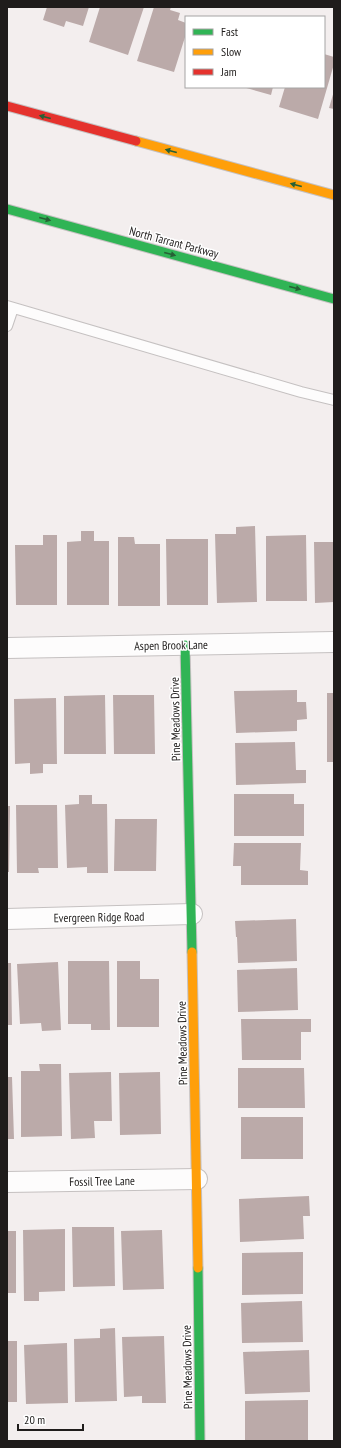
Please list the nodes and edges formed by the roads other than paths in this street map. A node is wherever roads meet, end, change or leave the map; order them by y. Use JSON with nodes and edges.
{"nodes":[{"id":1,"x":7,"y":106,"type":"edge"},
{"id":2,"x":334,"y":196,"type":"edge"},
{"id":3,"x":7,"y":209,"type":"edge"},
{"id":4,"x":334,"y":299,"type":"edge"},
{"id":5,"x":10,"y":307,"type":"edge"},
{"id":6,"x":7,"y":326,"type":"edge"},
{"id":7,"x":334,"y":400,"type":"edge"},
{"id":8,"x":334,"y":642,"type":"edge"},
{"id":9,"x":185,"y":645,"type":"junction"},
{"id":10,"x":7,"y":648,"type":"edge"},
{"id":11,"x":192,"y":914,"type":"junction"},
{"id":12,"x":7,"y":919,"type":"edge"},
{"id":13,"x":197,"y":1179,"type":"junction"},
{"id":14,"x":7,"y":1182,"type":"edge"},
{"id":15,"x":200,"y":1441,"type":"edge"}],
"edges":[{"from":2,"to":1,"type":"street","one_way":true},
{"from":3,"to":4,"type":"street","name":"North Tarrant Parkway","one_way":true},
{"from":5,"to":6,"type":"lane"},
{"from":5,"to":7,"type":"lane"},
{"from":8,"to":9,"type":"street","name":"Aspen Brook Lane"},
{"from":9,"to":10,"type":"street","name":"Aspen Brook Lane"},
{"from":9,"to":11,"type":"street","name":"Pine Meadows Drive"},
{"from":11,"to":12,"type":"street","name":"Evergreen Ridge Road"},
{"from":11,"to":13,"type":"street","name":"Pine Meadows Drive"},
{"from":13,"to":14,"type":"street","name":"Fossil Tree Lane"},
{"from":13,"to":15,"type":"street","name":"Pine Meadows Drive"}]}
